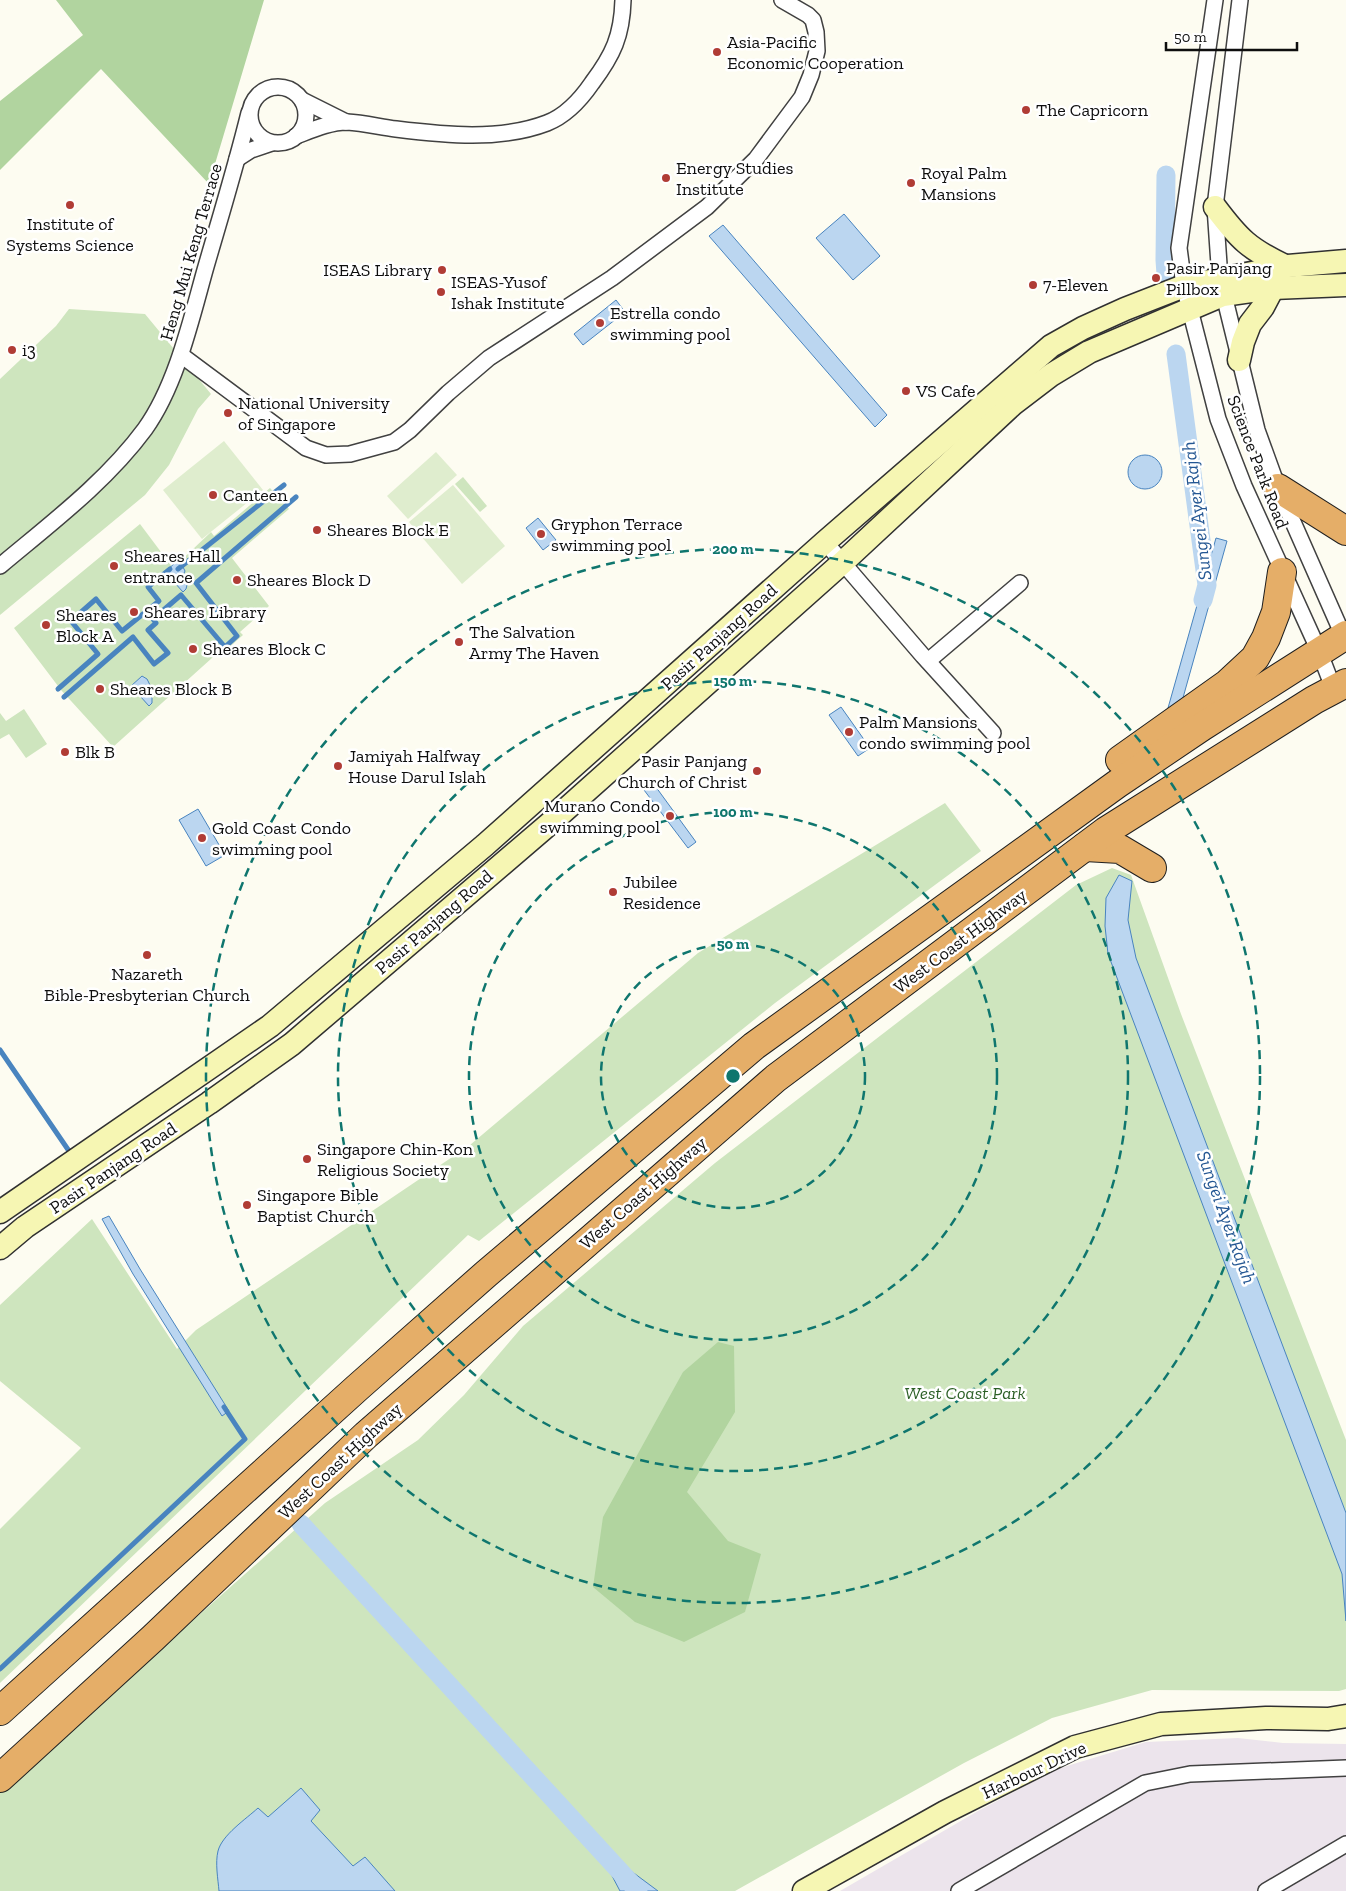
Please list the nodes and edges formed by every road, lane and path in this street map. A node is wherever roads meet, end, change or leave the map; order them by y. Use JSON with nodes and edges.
{"nodes":[{"id":1,"x":623,"y":0,"type":"edge"},
{"id":2,"x":782,"y":0,"type":"edge"},
{"id":3,"x":1214,"y":0,"type":"edge"},
{"id":4,"x":1240,"y":0,"type":"edge"},
{"id":5,"x":302,"y":100,"type":"junction"},
{"id":6,"x":249,"y":113,"type":"junction"},
{"id":7,"x":346,"y":122,"type":"junction"},
{"id":8,"x":296,"y":136,"type":"junction"},
{"id":9,"x":272,"y":143,"type":"junction"},
{"id":10,"x":237,"y":160,"type":"junction"},
{"id":11,"x":1215,"y":207,"type":"junction"},
{"id":12,"x":1346,"y":261,"type":"edge"},
{"id":13,"x":1285,"y":266,"type":"junction"},
{"id":14,"x":1346,"y":285,"type":"edge"},
{"id":15,"x":1184,"y":286,"type":"junction"},
{"id":16,"x":1221,"y":287,"type":"junction"},
{"id":17,"x":1273,"y":288,"type":"junction"},
{"id":18,"x":1190,"y":310,"type":"junction"},
{"id":19,"x":181,"y":356,"type":"junction"},
{"id":20,"x":1239,"y":360,"type":"junction"},
{"id":21,"x":1278,"y":488,"type":"junction"},
{"id":22,"x":1346,"y":531,"type":"edge"},
{"id":23,"x":825,"y":542,"type":"junction"},
{"id":24,"x":842,"y":563,"type":"junction"},
{"id":25,"x":0,"y":566,"type":"edge"},
{"id":26,"x":1282,"y":572,"type":"junction"},
{"id":27,"x":1020,"y":582,"type":"dead end"},
{"id":28,"x":1345,"y":638,"type":"edge"},
{"id":29,"x":1319,"y":651,"type":"junction"},
{"id":30,"x":928,"y":661,"type":"junction"},
{"id":31,"x":1340,"y":686,"type":"edge"},
{"id":32,"x":993,"y":733,"type":"dead end"},
{"id":33,"x":1084,"y":848,"type":"junction"},
{"id":34,"x":1152,"y":868,"type":"dead end"},
{"id":35,"x":960,"y":897,"type":"junction"},
{"id":36,"x":0,"y":1212,"type":"edge"},
{"id":37,"x":2,"y":1241,"type":"edge"},
{"id":38,"x":0,"y":1711,"type":"edge"},
{"id":39,"x":1346,"y":1716,"type":"edge"},
{"id":40,"x":1346,"y":1768,"type":"edge"},
{"id":41,"x":0,"y":1778,"type":"edge"},
{"id":42,"x":1345,"y":1845,"type":"edge"},
{"id":43,"x":804,"y":1891,"type":"edge"},
{"id":44,"x":959,"y":1891,"type":"edge"},
{"id":45,"x":1266,"y":1891,"type":"edge"}],
"edges":[{"from":1,"to":7,"type":"street","name":"Heng Mui Keng Terrace"},
{"from":2,"to":19,"type":"street","name":"Heng Mui Keng Terrace"},
{"from":3,"to":15,"type":"street","name":"Science Park Road"},
{"from":4,"to":11,"type":"street","name":"Science Park Road"},
{"from":5,"to":6,"type":"street","name":"Heng Mui Keng Terrace"},
{"from":5,"to":7,"type":"street","name":"Heng Mui Keng Terrace"},
{"from":5,"to":8,"type":"street"},
{"from":6,"to":9,"type":"street"},
{"from":6,"to":10,"type":"street","name":"Heng Mui Keng Terrace"},
{"from":7,"to":8,"type":"street","name":"Heng Mui Keng Terrace"},
{"from":8,"to":9,"type":"street","name":"Heng Mui Keng Terrace"},
{"from":9,"to":10,"type":"street","name":"Heng Mui Keng Terrace"},
{"from":10,"to":19,"type":"street","name":"Heng Mui Keng Terrace"},
{"from":11,"to":13,"type":"main road"},
{"from":11,"to":16,"type":"street","name":"Science Park Road"},
{"from":12,"to":13,"type":"main road","name":"Pasir Panjang Road"},
{"from":13,"to":16,"type":"main road","name":"Pasir Panjang Road"},
{"from":14,"to":17,"type":"main road","name":"Pasir Panjang Road"},
{"from":15,"to":16,"type":"main road","name":"Pasir Panjang Road"},
{"from":15,"to":18,"type":"street","name":"Science Park Road"},
{"from":15,"to":23,"type":"main road","name":"Pasir Panjang Road"},
{"from":16,"to":17,"type":"main road","name":"Pasir Panjang Road"},
{"from":16,"to":18,"type":"main road","name":"Pasir Panjang Road"},
{"from":16,"to":20,"type":"street","name":"Science Park Road"},
{"from":17,"to":20,"type":"main road"},
{"from":18,"to":24,"type":"main road","name":"Pasir Panjang Road"},
{"from":18,"to":26,"type":"street","name":"Science Park Road"},
{"from":19,"to":25,"type":"street","name":"Heng Mui Keng Terrace"},
{"from":20,"to":21,"type":"street","name":"Science Park Road"},
{"from":21,"to":22,"type":"highway"},
{"from":21,"to":28,"type":"street","name":"Science Park Road"},
{"from":23,"to":24,"type":"street"},
{"from":23,"to":36,"type":"main road","name":"Pasir Panjang Road"},
{"from":24,"to":30,"type":"street"},
{"from":24,"to":37,"type":"main road","name":"Pasir Panjang Road"},
{"from":26,"to":29,"type":"street","name":"Science Park Road"},
{"from":26,"to":35,"type":"highway"},
{"from":27,"to":30,"type":"street"},
{"from":28,"to":29,"type":"highway","name":"West Coast Highway"},
{"from":29,"to":31,"type":"street","name":"Science Park Road"},
{"from":29,"to":35,"type":"highway","name":"West Coast Highway"},
{"from":30,"to":32,"type":"street"},
{"from":31,"to":33,"type":"highway","name":"West Coast Highway"},
{"from":33,"to":34,"type":"highway"},
{"from":33,"to":41,"type":"highway","name":"West Coast Highway"},
{"from":35,"to":38,"type":"highway","name":"West Coast Highway"},
{"from":39,"to":43,"type":"main road","name":"Harbour Drive"},
{"from":40,"to":44,"type":"street"},
{"from":42,"to":45,"type":"street"}]}
